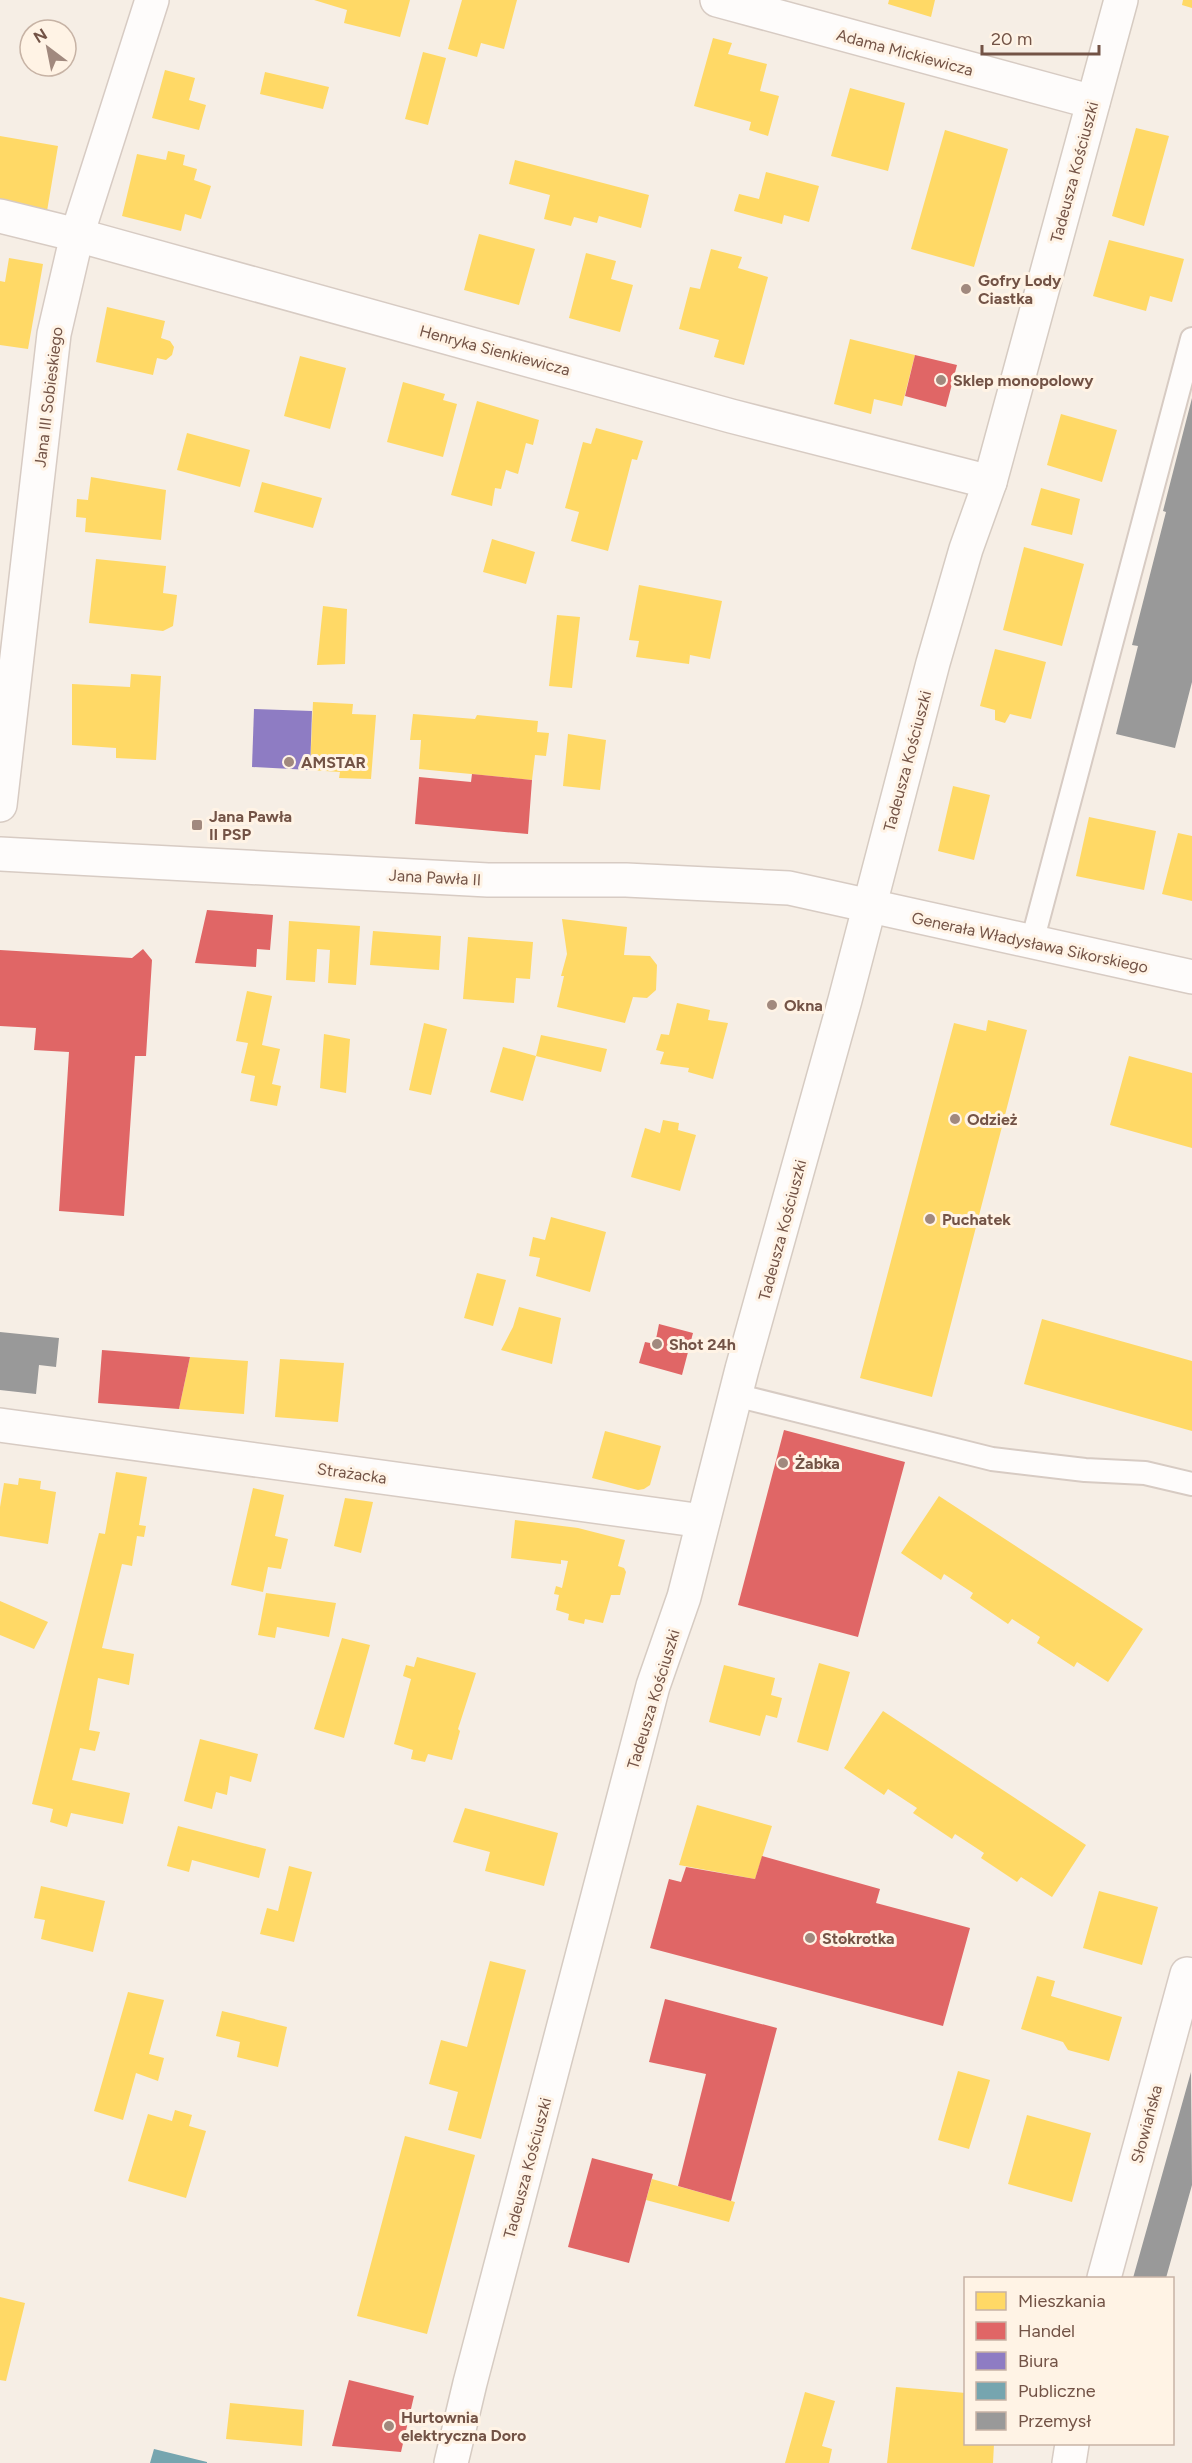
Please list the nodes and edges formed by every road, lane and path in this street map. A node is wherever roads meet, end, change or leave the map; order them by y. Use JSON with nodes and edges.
{"nodes":[{"id":1,"x":152,"y":0,"type":"edge"},
{"id":2,"x":717,"y":0,"type":"edge"},
{"id":3,"x":1121,"y":0,"type":"edge"},
{"id":4,"x":1094,"y":102,"type":"junction"},
{"id":5,"x":0,"y":216,"type":"edge"},
{"id":6,"x":77,"y":235,"type":"junction"},
{"id":7,"x":1192,"y":339,"type":"edge"},
{"id":8,"x":990,"y":482,"type":"junction"},
{"id":9,"x":0,"y":806,"type":"edge"},
{"id":10,"x":0,"y":854,"type":"edge"},
{"id":11,"x":869,"y":907,"type":"junction"},
{"id":12,"x":1032,"y":942,"type":"junction"},
{"id":13,"x":1192,"y":977,"type":"edge"},
{"id":14,"x":735,"y":1395,"type":"junction"},
{"id":15,"x":0,"y":1425,"type":"edge"},
{"id":16,"x":1192,"y":1484,"type":"edge"},
{"id":17,"x":703,"y":1521,"type":"junction"},
{"id":18,"x":1192,"y":1976,"type":"edge"},
{"id":19,"x":1104,"y":2277,"type":"edge"},
{"id":20,"x":1072,"y":2445,"type":"edge"},
{"id":21,"x":452,"y":2463,"type":"edge"},
{"id":22,"x":1069,"y":2463,"type":"edge"}],
"edges":[{"from":1,"to":6,"type":"street","name":"Jana III Sobieskiego"},
{"from":2,"to":4,"type":"street","name":"Adama Mickiewicza"},
{"from":3,"to":4,"type":"street","name":"Tadeusza Kościuszki"},
{"from":4,"to":8,"type":"street","name":"Tadeusza Kościuszki"},
{"from":5,"to":6,"type":"street","name":"Henryka Sienkiewicza"},
{"from":6,"to":8,"type":"street","name":"Henryka Sienkiewicza"},
{"from":6,"to":9,"type":"street","name":"Jana III Sobieskiego"},
{"from":7,"to":12,"type":"lane"},
{"from":8,"to":11,"type":"street","name":"Tadeusza Kościuszki"},
{"from":10,"to":11,"type":"street","name":"Jana Pawła II"},
{"from":11,"to":12,"type":"street","name":"Generała Władysława Sikorskiego"},
{"from":11,"to":14,"type":"street","name":"Tadeusza Kościuszki"},
{"from":12,"to":13,"type":"street","name":"Generała Władysława Sikorskiego"},
{"from":14,"to":16,"type":"lane"},
{"from":14,"to":17,"type":"street","name":"Tadeusza Kościuszki"},
{"from":15,"to":17,"type":"street","name":"Strażacka"},
{"from":17,"to":21,"type":"street","name":"Tadeusza Kościuszki"},
{"from":18,"to":19,"type":"street","name":"Słowiańska"},
{"from":20,"to":22,"type":"street"}]}
